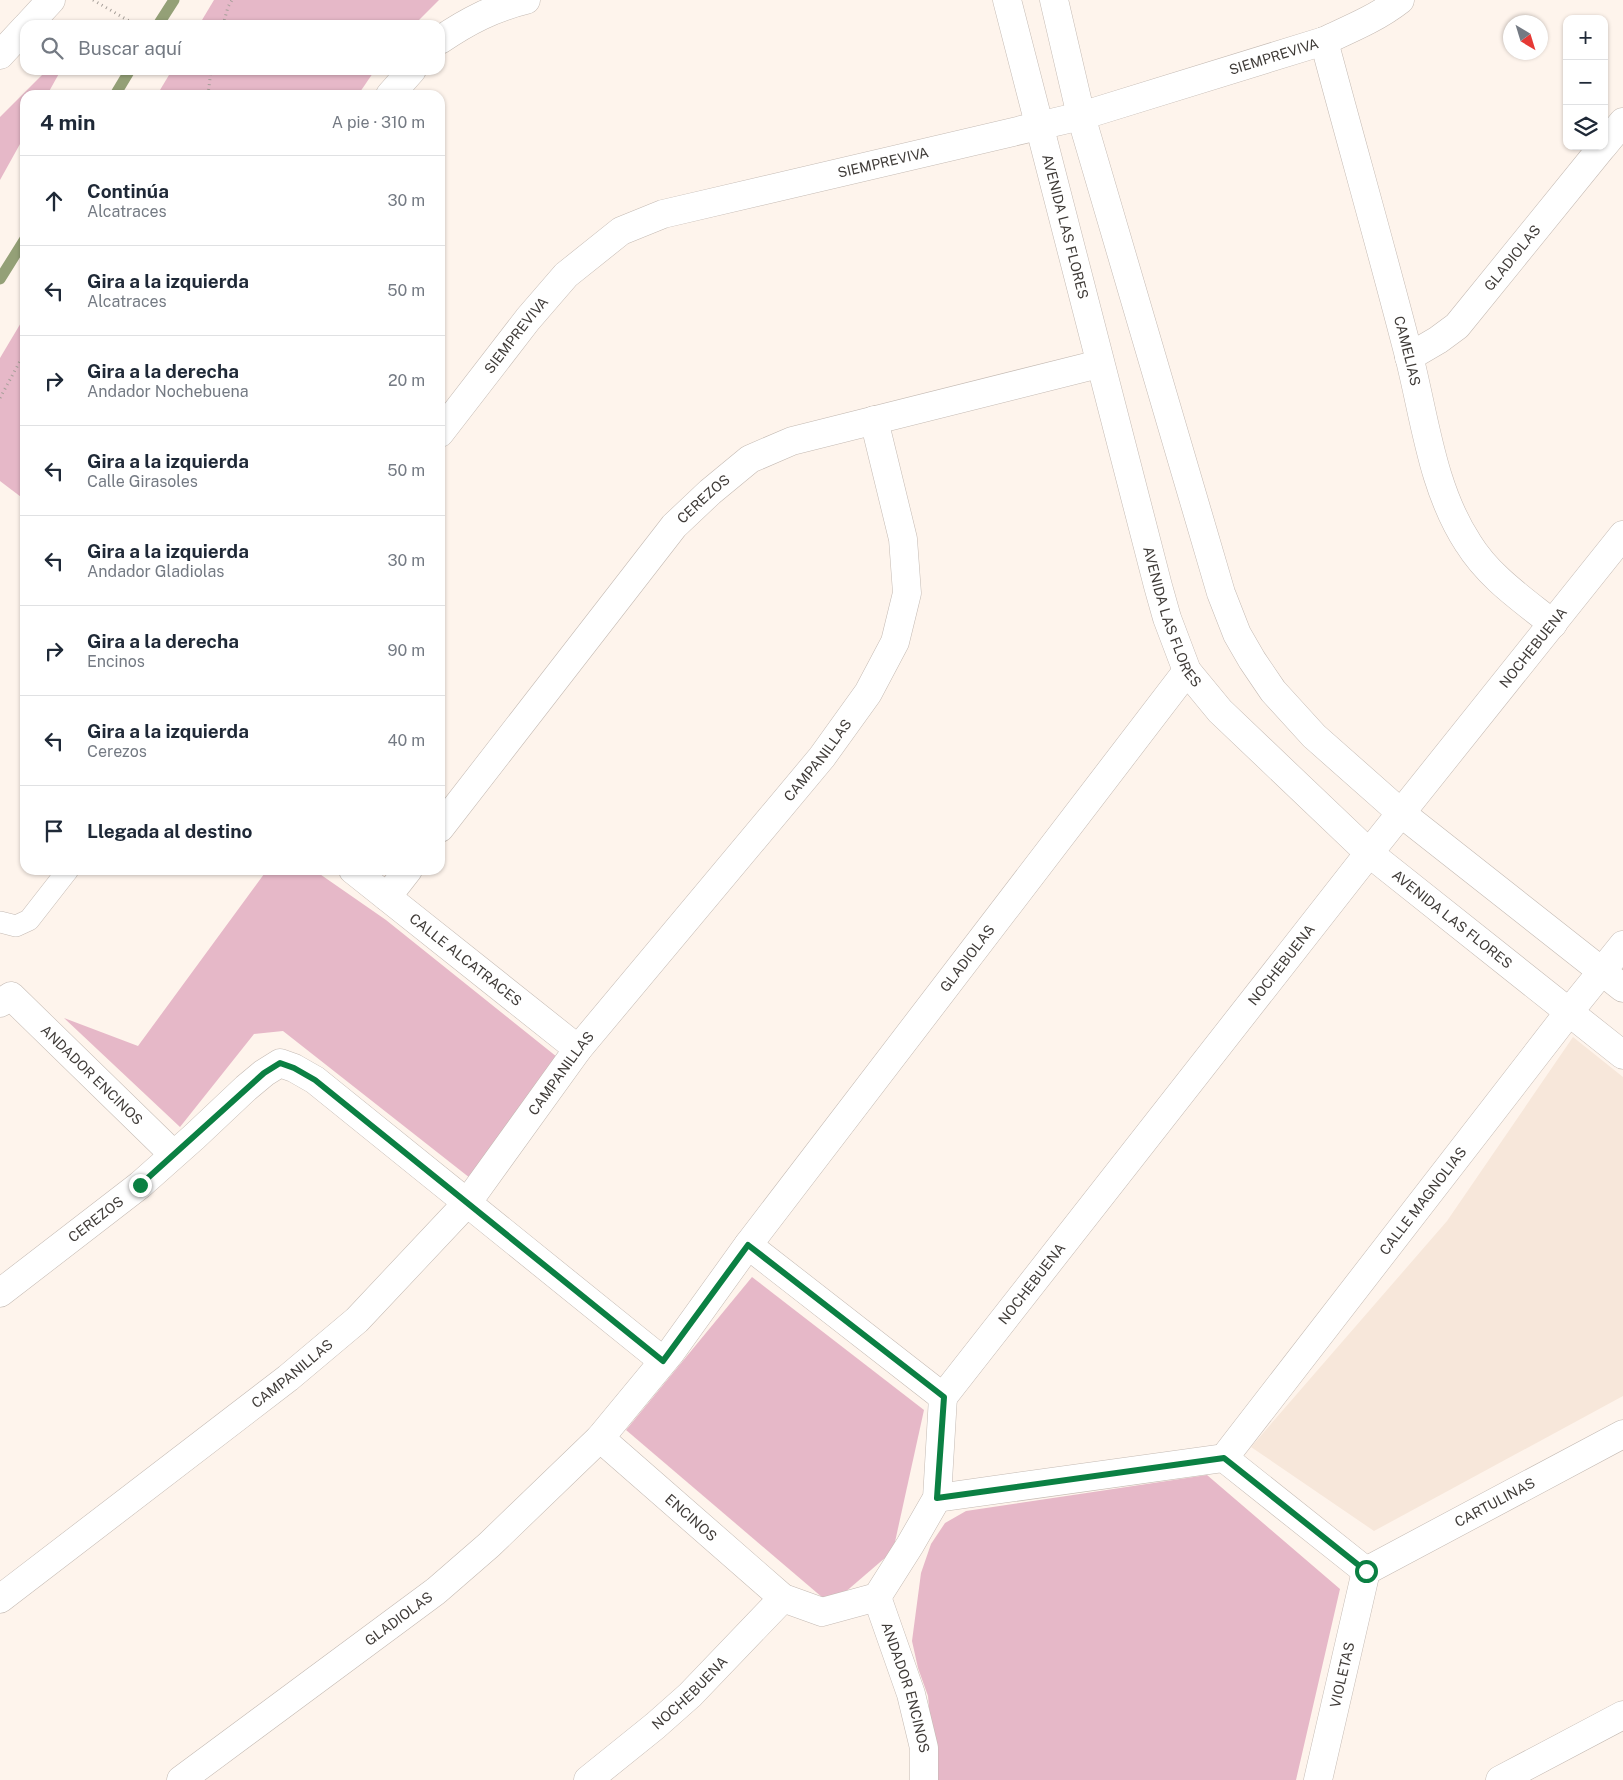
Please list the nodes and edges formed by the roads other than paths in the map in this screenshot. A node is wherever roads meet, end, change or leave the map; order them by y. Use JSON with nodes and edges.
{"nodes":[{"id":1,"x":51,"y":0,"type":"edge"},
{"id":2,"x":526,"y":0,"type":"edge"},
{"id":3,"x":1007,"y":0,"type":"edge"},
{"id":4,"x":1054,"y":0,"type":"edge"},
{"id":5,"x":1400,"y":0,"type":"edge"},
{"id":6,"x":32,"y":20,"type":"edge"},
{"id":7,"x":20,"y":33,"type":"edge"},
{"id":8,"x":445,"y":37,"type":"edge"},
{"id":9,"x":1324,"y":41,"type":"junction"},
{"id":10,"x":0,"y":55,"type":"edge"},
{"id":11,"x":408,"y":75,"type":"edge"},
{"id":12,"x":394,"y":90,"type":"edge"},
{"id":13,"x":1081,"y":116,"type":"junction"},
{"id":14,"x":1623,"y":122,"type":"edge"},
{"id":15,"x":1040,"y":126,"type":"junction"},
{"id":16,"x":1608,"y":141,"type":"edge"},
{"id":17,"x":1601,"y":150,"type":"edge"},
{"id":18,"x":1409,"y":357,"type":"junction"},
{"id":19,"x":1099,"y":364,"type":"junction"},
{"id":20,"x":874,"y":420,"type":"junction"},
{"id":21,"x":445,"y":427,"type":"edge"},
{"id":22,"x":1623,"y":535,"type":"edge"},
{"id":23,"x":1552,"y":624,"type":"junction"},
{"id":24,"x":1187,"y":670,"type":"junction"},
{"id":25,"x":1401,"y":813,"type":"junction"},
{"id":26,"x":445,"y":822,"type":"edge"},
{"id":27,"x":1369,"y":853,"type":"junction"},
{"id":28,"x":64,"y":875,"type":"edge"},
{"id":29,"x":359,"y":875,"type":"edge"},
{"id":30,"x":404,"y":875,"type":"edge"},
{"id":31,"x":387,"y":897,"type":"junction"},
{"id":32,"x":0,"y":922,"type":"edge"},
{"id":33,"x":1623,"y":945,"type":"edge"},
{"id":34,"x":1602,"y":971,"type":"junction"},
{"id":35,"x":1623,"y":988,"type":"edge"},
{"id":36,"x":6,"y":1000,"type":"edge"},
{"id":37,"x":1569,"y":1012,"type":"junction"},
{"id":38,"x":578,"y":1049,"type":"junction"},
{"id":39,"x":1623,"y":1055,"type":"edge"},
{"id":40,"x":173,"y":1154,"type":"junction"},
{"id":41,"x":467,"y":1203,"type":"junction"},
{"id":42,"x":748,"y":1245,"type":"junction"},
{"id":43,"x":0,"y":1293,"type":"edge"},
{"id":44,"x":663,"y":1361,"type":"junction"},
{"id":45,"x":944,"y":1397,"type":"junction"},
{"id":46,"x":1623,"y":1434,"type":"edge"},
{"id":47,"x":600,"y":1438,"type":"junction"},
{"id":48,"x":1224,"y":1458,"type":"junction"},
{"id":49,"x":937,"y":1498,"type":"junction"},
{"id":50,"x":1366,"y":1571,"type":"junction"},
{"id":51,"x":877,"y":1597,"type":"junction"},
{"id":52,"x":783,"y":1598,"type":"junction"},
{"id":53,"x":0,"y":1599,"type":"edge"},
{"id":54,"x":1623,"y":1715,"type":"edge"},
{"id":55,"x":181,"y":1780,"type":"edge"},
{"id":56,"x":588,"y":1780,"type":"edge"},
{"id":57,"x":924,"y":1780,"type":"edge"},
{"id":58,"x":1318,"y":1780,"type":"edge"},
{"id":59,"x":1500,"y":1780,"type":"edge"}],
"edges":[{"from":1,"to":6,"type":"street"},
{"from":2,"to":8,"type":"street"},
{"from":3,"to":15,"type":"street","name":"AVENIDA LAS FLORES"},
{"from":4,"to":13,"type":"street"},
{"from":5,"to":9,"type":"street","name":"SIEMPREVIVA"},
{"from":7,"to":10,"type":"street"},
{"from":9,"to":13,"type":"street","name":"SIEMPREVIVA"},
{"from":9,"to":18,"type":"street","name":"CAMELIAS"},
{"from":11,"to":12,"type":"street"},
{"from":13,"to":15,"type":"street","name":"SIEMPREVIVA"},
{"from":13,"to":25,"type":"street"},
{"from":14,"to":16,"type":"street","name":"GLADIOLAS"},
{"from":15,"to":19,"type":"street","name":"AVENIDA LAS FLORES"},
{"from":15,"to":21,"type":"street","name":"SIEMPREVIVA"},
{"from":17,"to":18,"type":"street","name":"GLADIOLAS"},
{"from":18,"to":23,"type":"street","name":"CAMELIAS"},
{"from":19,"to":20,"type":"street","name":"CEREZOS"},
{"from":19,"to":24,"type":"street","name":"AVENIDA LAS FLORES"},
{"from":20,"to":26,"type":"street","name":"CEREZOS"},
{"from":20,"to":38,"type":"street","name":"CAMPANILLAS"},
{"from":22,"to":23,"type":"street","name":"NOCHEBUENA"},
{"from":23,"to":25,"type":"street","name":"NOCHEBUENA"},
{"from":24,"to":27,"type":"street","name":"AVENIDA LAS FLORES"},
{"from":24,"to":42,"type":"street","name":"GLADIOLAS"},
{"from":25,"to":27,"type":"street","name":"NOCHEBUENA"},
{"from":25,"to":34,"type":"street"},
{"from":27,"to":37,"type":"street","name":"AVENIDA LAS FLORES"},
{"from":27,"to":45,"type":"street","name":"NOCHEBUENA"},
{"from":28,"to":32,"type":"lane"},
{"from":29,"to":31,"type":"street","name":"CALLE ALCATRACES"},
{"from":30,"to":31,"type":"street"},
{"from":31,"to":38,"type":"street","name":"CALLE ALCATRACES"},
{"from":33,"to":34,"type":"street","name":"CALLE MAGNOLIAS"},
{"from":34,"to":35,"type":"street"},
{"from":34,"to":37,"type":"street","name":"CALLE MAGNOLIAS"},
{"from":36,"to":40,"type":"street","name":"ANDADOR ENCINOS"},
{"from":37,"to":39,"type":"street","name":"AVENIDA LAS FLORES"},
{"from":37,"to":48,"type":"street","name":"CALLE MAGNOLIAS"},
{"from":38,"to":41,"type":"street","name":"CAMPANILLAS"},
{"from":40,"to":41,"type":"street","name":"CEREZOS"},
{"from":40,"to":43,"type":"street","name":"CEREZOS"},
{"from":41,"to":44,"type":"street"},
{"from":41,"to":53,"type":"street","name":"CAMPANILLAS"},
{"from":42,"to":44,"type":"street","name":"GLADIOLAS"},
{"from":42,"to":45,"type":"street"},
{"from":44,"to":47,"type":"street","name":"GLADIOLAS"},
{"from":45,"to":49,"type":"street"},
{"from":46,"to":50,"type":"street","name":"CARTULINAS"},
{"from":47,"to":52,"type":"street","name":"ENCINOS"},
{"from":47,"to":55,"type":"street","name":"GLADIOLAS"},
{"from":48,"to":49,"type":"street"},
{"from":48,"to":50,"type":"street"},
{"from":49,"to":51,"type":"street"},
{"from":50,"to":58,"type":"street","name":"VIOLETAS"},
{"from":51,"to":52,"type":"street"},
{"from":51,"to":57,"type":"street","name":"ANDADOR ENCINOS"},
{"from":52,"to":56,"type":"street","name":"NOCHEBUENA"},
{"from":54,"to":59,"type":"street"}]}
